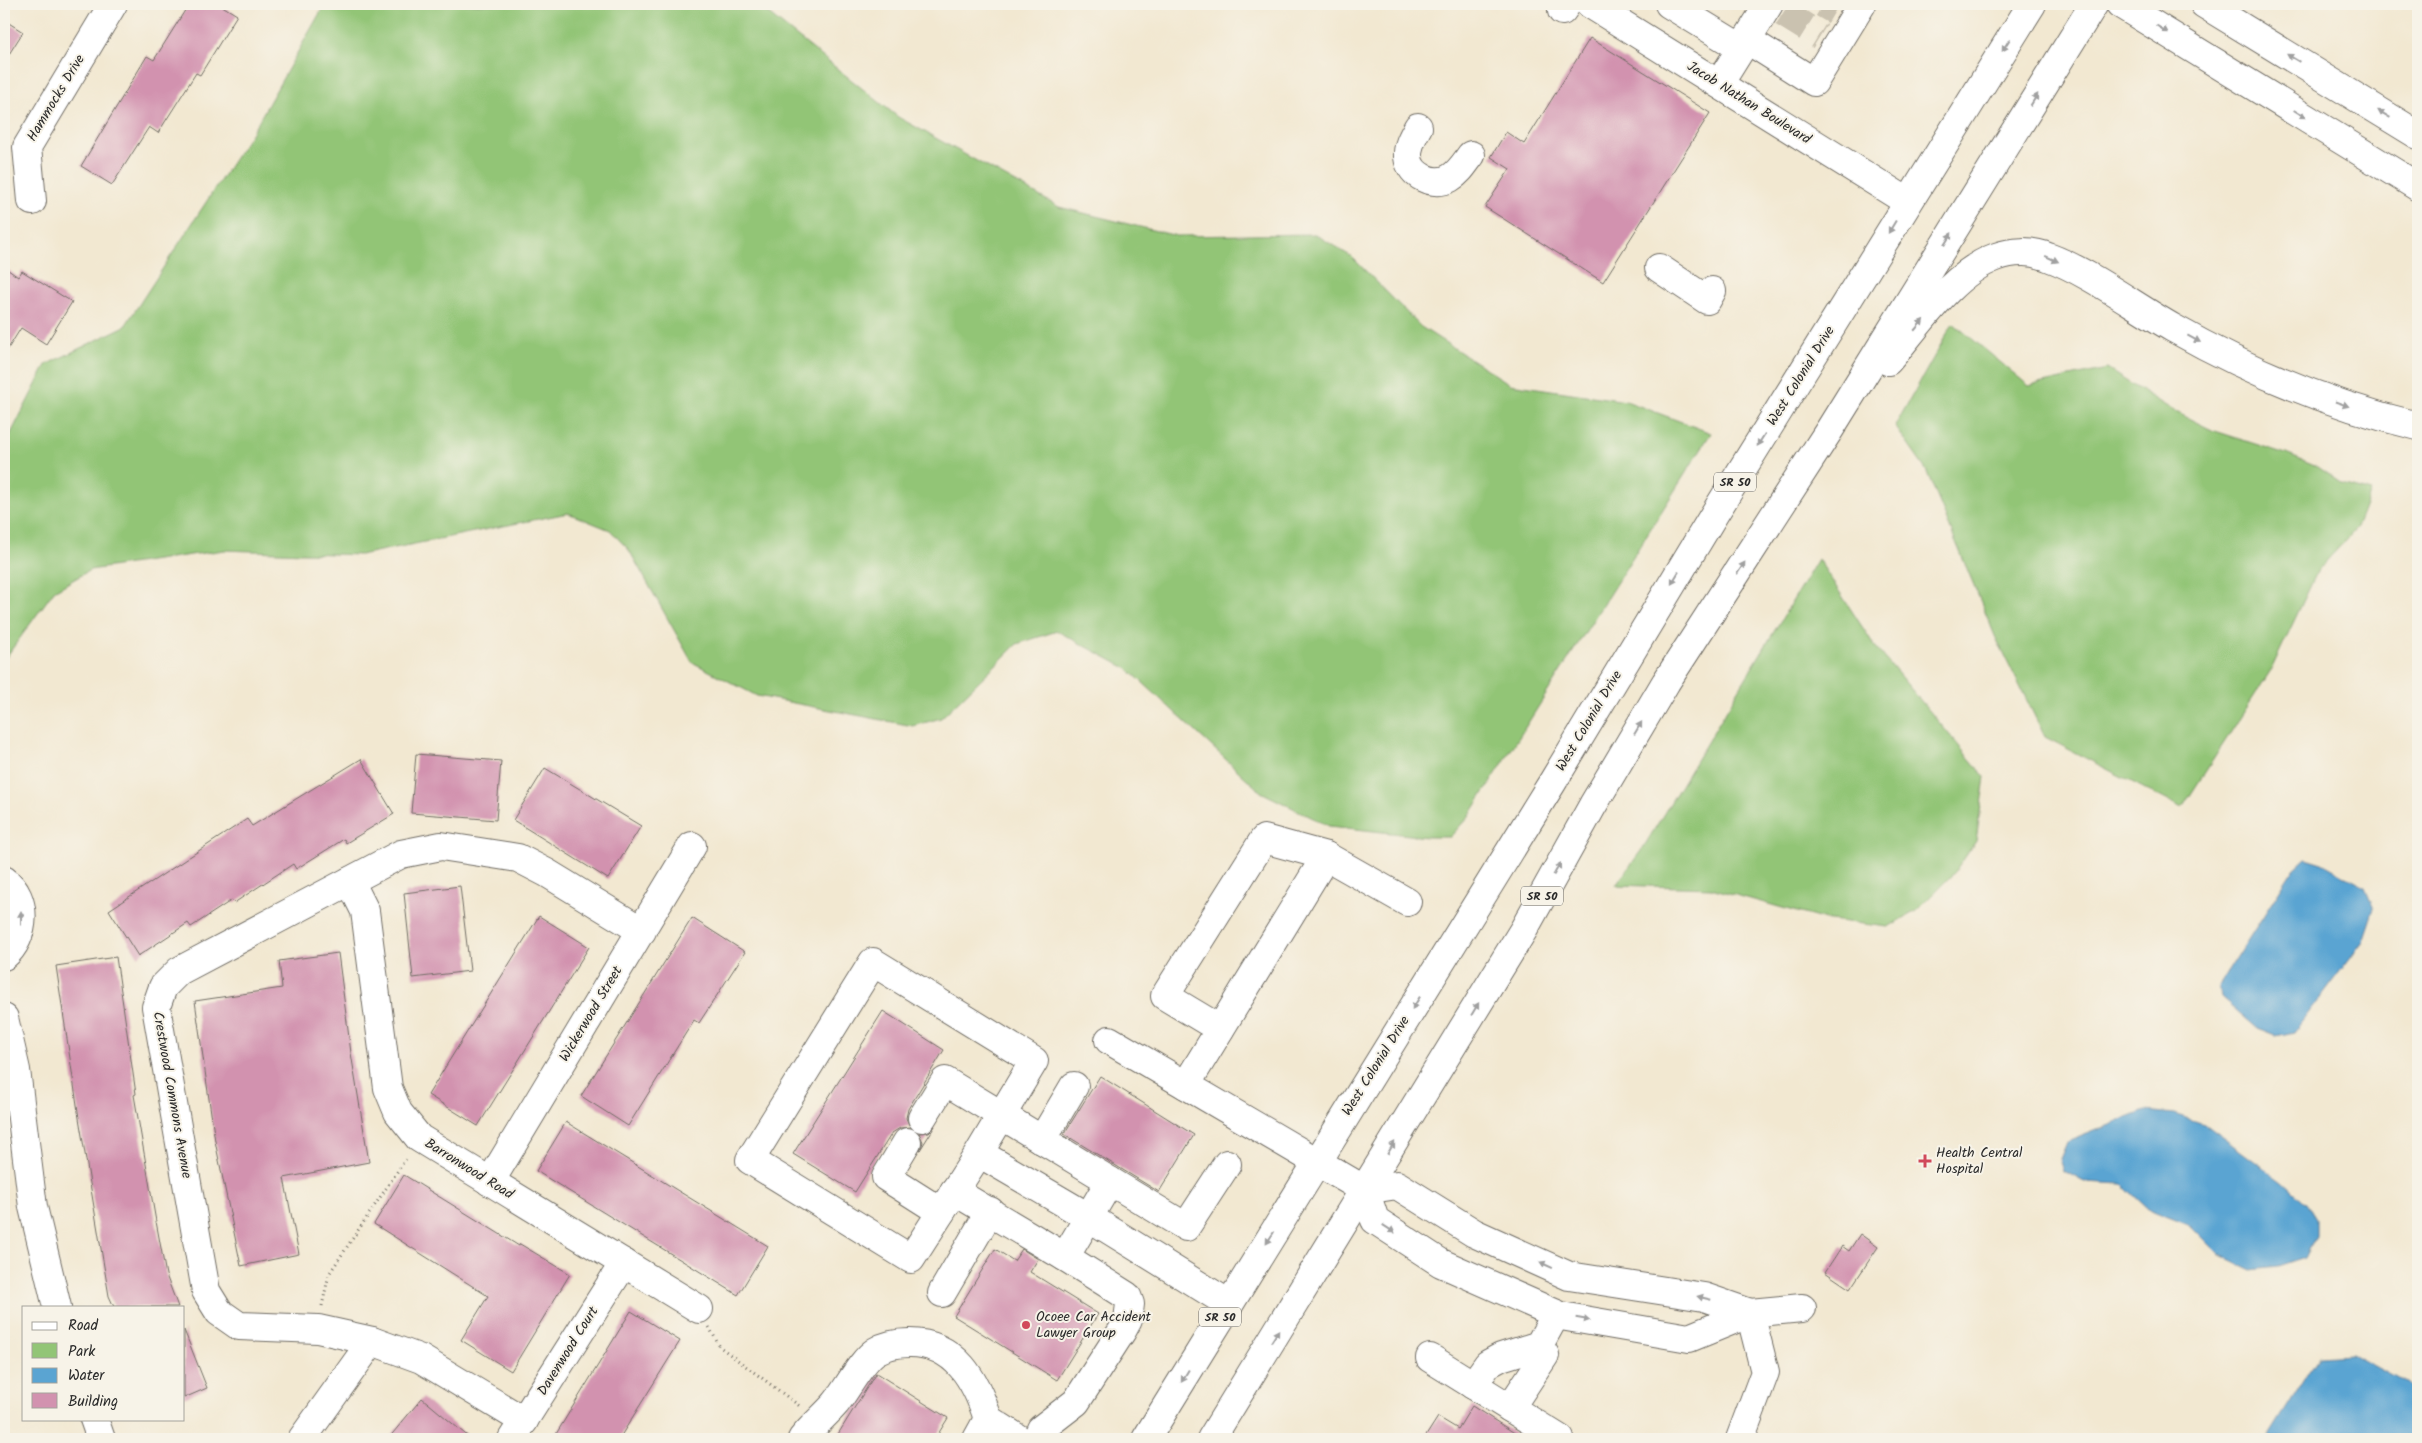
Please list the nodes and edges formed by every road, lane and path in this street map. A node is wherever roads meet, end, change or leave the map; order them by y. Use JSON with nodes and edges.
{"nodes":[{"id":1,"x":113,"y":4,"type":"edge"},
{"id":2,"x":1669,"y":4,"type":"edge"},
{"id":3,"x":2032,"y":4,"type":"edge"},
{"id":4,"x":2094,"y":4,"type":"edge"},
{"id":5,"x":2120,"y":4,"type":"edge"},
{"id":6,"x":2204,"y":4,"type":"edge"},
{"id":7,"x":1599,"y":6,"type":"edge"},
{"id":8,"x":1773,"y":7,"type":"edge"},
{"id":9,"x":1849,"y":12,"type":"edge"},
{"id":10,"x":1744,"y":44,"type":"junction"},
{"id":11,"x":1719,"y":84,"type":"junction"},
{"id":12,"x":1418,"y":127,"type":"dead end"},
{"id":13,"x":2418,"y":135,"type":"edge"},
{"id":14,"x":1471,"y":154,"type":"dead end"},
{"id":15,"x":2418,"y":187,"type":"edge"},
{"id":16,"x":32,"y":200,"type":"dead end"},
{"id":17,"x":1908,"y":202,"type":"junction"},
{"id":18,"x":1658,"y":268,"type":"dead end"},
{"id":19,"x":1712,"y":291,"type":"dead end"},
{"id":20,"x":2418,"y":426,"type":"edge"},
{"id":21,"x":1830,"y":429,"type":"junction"},
{"id":22,"x":692,"y":846,"type":"dead end"},
{"id":23,"x":1326,"y":856,"type":"junction"},
{"id":24,"x":4,"y":880,"type":"edge"},
{"id":25,"x":350,"y":881,"type":"junction"},
{"id":26,"x":1407,"y":902,"type":"dead end"},
{"id":27,"x":642,"y":931,"type":"junction"},
{"id":28,"x":4,"y":956,"type":"edge"},
{"id":29,"x":4,"y":1018,"type":"edge"},
{"id":30,"x":1220,"y":1029,"type":"junction"},
{"id":31,"x":1108,"y":1040,"type":"dead end"},
{"id":32,"x":1186,"y":1085,"type":"junction"},
{"id":33,"x":1074,"y":1086,"type":"dead end"},
{"id":34,"x":1002,"y":1115,"type":"junction"},
{"id":35,"x":922,"y":1118,"type":"dead end"},
{"id":36,"x":419,"y":1138,"type":"junction"},
{"id":37,"x":1042,"y":1140,"type":"junction"},
{"id":38,"x":907,"y":1142,"type":"dead end"},
{"id":39,"x":979,"y":1154,"type":"junction"},
{"id":40,"x":1318,"y":1162,"type":"junction"},
{"id":41,"x":1226,"y":1164,"type":"dead end"},
{"id":42,"x":1110,"y":1181,"type":"junction"},
{"id":43,"x":490,"y":1182,"type":"junction"},
{"id":44,"x":1366,"y":1190,"type":"junction"},
{"id":45,"x":948,"y":1201,"type":"junction"},
{"id":46,"x":990,"y":1211,"type":"junction"},
{"id":47,"x":1090,"y":1218,"type":"junction"},
{"id":48,"x":1065,"y":1257,"type":"junction"},
{"id":49,"x":624,"y":1263,"type":"junction"},
{"id":50,"x":942,"y":1293,"type":"dead end"},
{"id":51,"x":1228,"y":1304,"type":"junction"},
{"id":52,"x":57,"y":1306,"type":"edge"},
{"id":53,"x":1802,"y":1308,"type":"dead end"},
{"id":54,"x":700,"y":1309,"type":"joint"},
{"id":55,"x":1750,"y":1313,"type":"junction"},
{"id":56,"x":1556,"y":1314,"type":"junction"},
{"id":57,"x":318,"y":1329,"type":"junction"},
{"id":58,"x":372,"y":1341,"type":"junction"},
{"id":59,"x":1539,"y":1345,"type":"junction"},
{"id":60,"x":1430,"y":1358,"type":"dead end"},
{"id":61,"x":1473,"y":1385,"type":"junction"},
{"id":62,"x":1510,"y":1408,"type":"junction"},
{"id":63,"x":94,"y":1420,"type":"edge"},
{"id":64,"x":983,"y":1429,"type":"edge"},
{"id":65,"x":518,"y":1430,"type":"edge"},
{"id":66,"x":810,"y":1430,"type":"edge"},
{"id":67,"x":101,"y":1439,"type":"edge"},
{"id":68,"x":302,"y":1439,"type":"edge"},
{"id":69,"x":1019,"y":1439,"type":"edge"},
{"id":70,"x":1037,"y":1439,"type":"edge"},
{"id":71,"x":1146,"y":1439,"type":"edge"},
{"id":72,"x":1211,"y":1439,"type":"edge"},
{"id":73,"x":1560,"y":1439,"type":"edge"},
{"id":74,"x":1740,"y":1439,"type":"edge"}],
"edges":[{"from":1,"to":16,"type":"main road","name":"Hammocks Drive"},
{"from":2,"to":10,"type":"main road"},
{"from":3,"to":17,"type":"main road","name":"West Colonial Drive","number":"SR 50","one_way":true},
{"from":21,"to":4,"type":"main road","number":"SR 50","one_way":true},
{"from":5,"to":15,"type":"main road","one_way":true},
{"from":13,"to":6,"type":"main road","one_way":true},
{"from":7,"to":11,"type":"main road","name":"Jacob Nathan Boulevard"},
{"from":8,"to":10,"type":"main road"},
{"from":9,"to":10,"type":"main road"},
{"from":10,"to":11,"type":"main road"},
{"from":11,"to":17,"type":"main road","name":"Jacob Nathan Boulevard"},
{"from":12,"to":14,"type":"main road"},
{"from":17,"to":40,"type":"main road","name":"West Colonial Drive","number":"SR 50","one_way":true},
{"from":18,"to":19,"type":"main road"},
{"from":21,"to":20,"type":"main road","one_way":true},
{"from":44,"to":21,"type":"main road","number":"SR 50","one_way":true},
{"from":22,"to":27,"type":"main road","name":"Wickerwood Street"},
{"from":23,"to":26,"type":"main road"},
{"from":23,"to":30,"type":"main road"},
{"from":23,"to":30,"type":"main road"},
{"from":28,"to":24,"type":"main road","one_way":true},
{"from":25,"to":27,"type":"main road","name":"Crestwood Commons Avenue"},
{"from":25,"to":36,"type":"main road","name":"Barronwood Road"},
{"from":25,"to":57,"type":"main road","name":"Crestwood Commons Avenue"},
{"from":27,"to":43,"type":"main road","name":"Wickerwood Street"},
{"from":29,"to":52,"type":"main road"},
{"from":30,"to":32,"type":"main road"},
{"from":31,"to":32,"type":"main road"},
{"from":32,"to":40,"type":"main road"},
{"from":33,"to":37,"type":"main road"},
{"from":34,"to":35,"type":"main road"},
{"from":34,"to":37,"type":"main road"},
{"from":34,"to":39,"type":"main road"},
{"from":34,"to":45,"type":"main road"},
{"from":36,"to":43,"type":"main road","name":"Barronwood Road"},
{"from":36,"to":57,"type":"path"},
{"from":37,"to":42,"type":"main road"},
{"from":38,"to":45,"type":"main road"},
{"from":39,"to":45,"type":"main road"},
{"from":39,"to":47,"type":"main road"},
{"from":40,"to":44,"type":"main road"},
{"from":40,"to":51,"type":"main road","name":"West Colonial Drive","number":"SR 50","one_way":true},
{"from":41,"to":42,"type":"main road"},
{"from":42,"to":47,"type":"main road"},
{"from":43,"to":49,"type":"main road","name":"Barronwood Road"},
{"from":55,"to":44,"type":"main road","one_way":true},
{"from":44,"to":56,"type":"main road","one_way":true},
{"from":72,"to":44,"type":"main road","number":"SR 50","one_way":true},
{"from":45,"to":46,"type":"main road"},
{"from":46,"to":48,"type":"main road"},
{"from":46,"to":50,"type":"main road"},
{"from":47,"to":48,"type":"main road"},
{"from":47,"to":51,"type":"main road"},
{"from":48,"to":70,"type":"main road"},
{"from":49,"to":54,"type":"main road","name":"Barronwood Road"},
{"from":49,"to":65,"type":"main road","name":"Davenwood Court"},
{"from":51,"to":71,"type":"main road","name":"West Colonial Drive","number":"SR 50","one_way":true},
{"from":53,"to":55,"type":"main road"},
{"from":54,"to":66,"type":"path"},
{"from":56,"to":55,"type":"main road","one_way":true},
{"from":55,"to":74,"type":"main road"},
{"from":56,"to":59,"type":"main road"},
{"from":57,"to":58,"type":"main road","name":"Crestwood Commons Avenue"},
{"from":58,"to":65,"type":"main road","name":"Crestwood Commons Avenue"},
{"from":58,"to":68,"type":"main road"},
{"from":59,"to":61,"type":"main road"},
{"from":59,"to":62,"type":"main road"},
{"from":60,"to":61,"type":"main road"},
{"from":61,"to":62,"type":"main road"},
{"from":62,"to":73,"type":"main road"},
{"from":63,"to":67,"type":"main road"},
{"from":64,"to":66,"type":"main road"},
{"from":64,"to":69,"type":"main road"}]}
